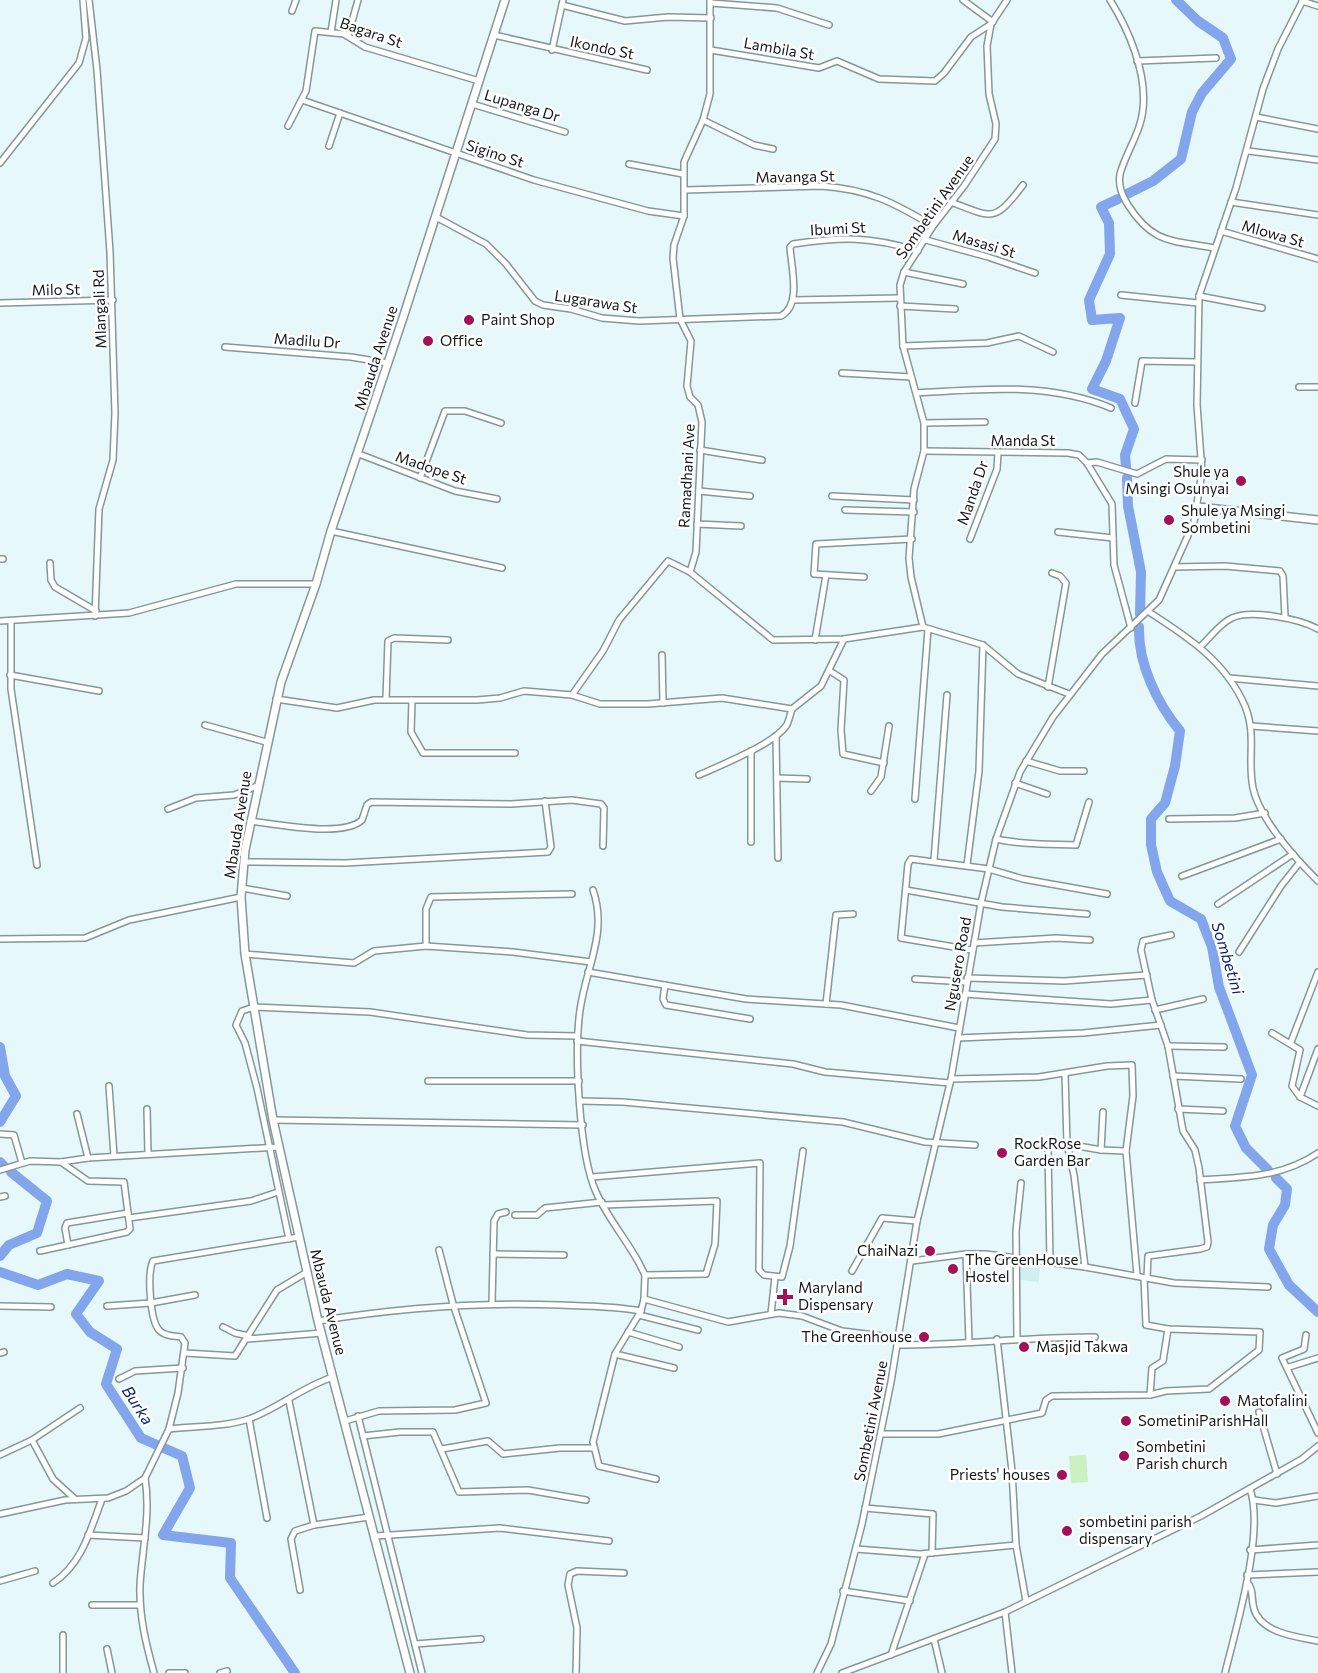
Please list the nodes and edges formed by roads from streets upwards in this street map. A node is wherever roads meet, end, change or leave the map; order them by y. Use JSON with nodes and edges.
{"nodes":[{"id":1,"x":83,"y":0,"type":"edge"},
{"id":2,"x":88,"y":0,"type":"edge"},
{"id":3,"x":297,"y":0,"type":"edge"},
{"id":4,"x":336,"y":0,"type":"edge"},
{"id":5,"x":358,"y":0,"type":"edge"},
{"id":6,"x":505,"y":0,"type":"edge"},
{"id":7,"x":963,"y":0,"type":"edge"},
{"id":8,"x":1007,"y":0,"type":"edge"},
{"id":9,"x":1110,"y":0,"type":"edge"},
{"id":10,"x":1302,"y":1,"type":"edge"},
{"id":11,"x":563,"y":2,"type":"edge"},
{"id":12,"x":711,"y":2,"type":"edge"},
{"id":13,"x":1318,"y":6,"type":"edge"},
{"id":14,"x":291,"y":11,"type":"dead end"},
{"id":15,"x":711,"y":18,"type":"junction"},
{"id":16,"x":992,"y":23,"type":"junction"},
{"id":17,"x":830,"y":26,"type":"dead end"},
{"id":18,"x":330,"y":32,"type":"junction"},
{"id":19,"x":494,"y":35,"type":"junction"},
{"id":20,"x":348,"y":36,"type":"junction"},
{"id":21,"x":552,"y":50,"type":"junction"},
{"id":22,"x":711,"y":50,"type":"junction"},
{"id":23,"x":1216,"y":58,"type":"dead end"},
{"id":24,"x":1137,"y":61,"type":"junction"},
{"id":25,"x":647,"y":70,"type":"dead end"},
{"id":26,"x":479,"y":81,"type":"junction"},
{"id":27,"x":302,"y":100,"type":"junction"},
{"id":28,"x":472,"y":104,"type":"junction"},
{"id":29,"x":340,"y":114,"type":"junction"},
{"id":30,"x":1256,"y":117,"type":"junction"},
{"id":31,"x":703,"y":120,"type":"junction"},
{"id":32,"x":288,"y":126,"type":"dead end"},
{"id":33,"x":1318,"y":129,"type":"edge"},
{"id":34,"x":565,"y":132,"type":"dead end"},
{"id":35,"x":329,"y":146,"type":"dead end"},
{"id":36,"x":773,"y":149,"type":"dead end"},
{"id":37,"x":1248,"y":151,"type":"junction"},
{"id":38,"x":455,"y":154,"type":"junction"},
{"id":39,"x":1318,"y":160,"type":"edge"},
{"id":40,"x":0,"y":163,"type":"edge"},
{"id":41,"x":629,"y":164,"type":"dead end"},
{"id":42,"x":683,"y":174,"type":"junction"},
{"id":43,"x":1023,"y":185,"type":"dead end"},
{"id":44,"x":685,"y":190,"type":"junction"},
{"id":45,"x":951,"y":202,"type":"junction"},
{"id":46,"x":1231,"y":202,"type":"junction"},
{"id":47,"x":684,"y":216,"type":"junction"},
{"id":48,"x":1318,"y":216,"type":"edge"},
{"id":49,"x":436,"y":218,"type":"junction"},
{"id":50,"x":933,"y":226,"type":"junction"},
{"id":51,"x":1221,"y":231,"type":"junction"},
{"id":52,"x":926,"y":240,"type":"junction"},
{"id":53,"x":1214,"y":248,"type":"junction"},
{"id":54,"x":918,"y":251,"type":"junction"},
{"id":55,"x":1318,"y":259,"type":"edge"},
{"id":56,"x":904,"y":272,"type":"junction"},
{"id":57,"x":1035,"y":273,"type":"dead end"},
{"id":58,"x":963,"y":284,"type":"dead end"},
{"id":59,"x":1121,"y":294,"type":"dead end"},
{"id":60,"x":1199,"y":296,"type":"junction"},
{"id":61,"x":899,"y":298,"type":"junction"},
{"id":62,"x":113,"y":300,"type":"junction"},
{"id":63,"x":793,"y":300,"type":"junction"},
{"id":64,"x":0,"y":303,"type":"edge"},
{"id":65,"x":1198,"y":303,"type":"junction"},
{"id":66,"x":900,"y":306,"type":"junction"},
{"id":67,"x":1262,"y":308,"type":"dead end"},
{"id":68,"x":955,"y":309,"type":"dead end"},
{"id":69,"x":680,"y":319,"type":"junction"},
{"id":70,"x":903,"y":346,"type":"junction"},
{"id":71,"x":225,"y":347,"type":"dead end"},
{"id":72,"x":1053,"y":352,"type":"dead end"},
{"id":73,"x":1197,"y":362,"type":"junction"},
{"id":74,"x":387,"y":363,"type":"junction"},
{"id":75,"x":842,"y":373,"type":"dead end"},
{"id":76,"x":910,"y":377,"type":"junction"},
{"id":77,"x":1299,"y":387,"type":"dead end"},
{"id":78,"x":1318,"y":387,"type":"edge"},
{"id":79,"x":917,"y":393,"type":"junction"},
{"id":80,"x":1135,"y":403,"type":"dead end"},
{"id":81,"x":1110,"y":408,"type":"dead end"},
{"id":82,"x":985,"y":422,"type":"dead end"},
{"id":83,"x":501,"y":423,"type":"dead end"},
{"id":84,"x":924,"y":423,"type":"junction"},
{"id":85,"x":700,"y":450,"type":"junction"},
{"id":86,"x":924,"y":451,"type":"junction"},
{"id":87,"x":998,"y":453,"type":"junction"},
{"id":88,"x":359,"y":454,"type":"junction"},
{"id":89,"x":762,"y":460,"type":"dead end"},
{"id":90,"x":1202,"y":460,"type":"junction"},
{"id":91,"x":1087,"y":463,"type":"junction"},
{"id":92,"x":420,"y":478,"type":"junction"},
{"id":93,"x":699,"y":491,"type":"junction"},
{"id":94,"x":750,"y":496,"type":"dead end"},
{"id":95,"x":832,"y":496,"type":"dead end"},
{"id":96,"x":497,"y":499,"type":"dead end"},
{"id":97,"x":914,"y":500,"type":"junction"},
{"id":98,"x":1198,"y":507,"type":"junction"},
{"id":99,"x":845,"y":510,"type":"dead end"},
{"id":100,"x":914,"y":512,"type":"junction"},
{"id":101,"x":1318,"y":520,"type":"edge"},
{"id":102,"x":697,"y":524,"type":"junction"},
{"id":103,"x":741,"y":526,"type":"dead end"},
{"id":104,"x":331,"y":531,"type":"junction"},
{"id":105,"x":1058,"y":532,"type":"dead end"},
{"id":106,"x":1113,"y":538,"type":"junction"},
{"id":107,"x":912,"y":539,"type":"junction"},
{"id":108,"x":970,"y":539,"type":"dead end"},
{"id":109,"x":50,"y":563,"type":"dead end"},
{"id":110,"x":1174,"y":567,"type":"junction"},
{"id":111,"x":502,"y":568,"type":"dead end"},
{"id":112,"x":690,"y":572,"type":"junction"},
{"id":113,"x":1052,"y":573,"type":"dead end"},
{"id":114,"x":826,"y":575,"type":"junction"},
{"id":115,"x":864,"y":577,"type":"dead end"},
{"id":116,"x":316,"y":584,"type":"junction"},
{"id":117,"x":1149,"y":612,"type":"junction"},
{"id":118,"x":95,"y":614,"type":"junction"},
{"id":119,"x":1285,"y":617,"type":"junction"},
{"id":120,"x":0,"y":621,"type":"edge"},
{"id":121,"x":11,"y":621,"type":"junction"},
{"id":122,"x":925,"y":628,"type":"junction"},
{"id":123,"x":1131,"y":628,"type":"junction"},
{"id":124,"x":1318,"y":629,"type":"edge"},
{"id":125,"x":844,"y":639,"type":"junction"},
{"id":126,"x":448,"y":640,"type":"dead end"},
{"id":127,"x":815,"y":640,"type":"junction"},
{"id":128,"x":983,"y":645,"type":"junction"},
{"id":129,"x":1201,"y":646,"type":"junction"},
{"id":130,"x":662,"y":655,"type":"dead end"},
{"id":131,"x":830,"y":671,"type":"junction"},
{"id":132,"x":10,"y":675,"type":"junction"},
{"id":133,"x":1229,"y":678,"type":"junction"},
{"id":134,"x":1318,"y":686,"type":"edge"},
{"id":135,"x":1048,"y":687,"type":"junction"},
{"id":136,"x":99,"y":691,"type":"dead end"},
{"id":137,"x":1069,"y":694,"type":"junction"},
{"id":138,"x":572,"y":695,"type":"junction"},
{"id":139,"x":947,"y":695,"type":"dead end"},
{"id":140,"x":276,"y":699,"type":"junction"},
{"id":141,"x":386,"y":699,"type":"junction"},
{"id":142,"x":412,"y":700,"type":"junction"},
{"id":143,"x":663,"y":703,"type":"junction"},
{"id":144,"x":792,"y":709,"type":"junction"},
{"id":145,"x":205,"y":725,"type":"dead end"},
{"id":146,"x":889,"y":726,"type":"dead end"},
{"id":147,"x":1251,"y":726,"type":"junction"},
{"id":148,"x":1318,"y":731,"type":"edge"},
{"id":149,"x":776,"y":736,"type":"junction"},
{"id":150,"x":266,"y":742,"type":"junction"},
{"id":151,"x":751,"y":751,"type":"junction"},
{"id":152,"x":515,"y":753,"type":"dead end"},
{"id":153,"x":1026,"y":761,"type":"junction"},
{"id":154,"x":884,"y":763,"type":"junction"},
{"id":155,"x":1084,"y":771,"type":"dead end"},
{"id":156,"x":699,"y":775,"type":"dead end"},
{"id":157,"x":777,"y":778,"type":"junction"},
{"id":158,"x":807,"y":779,"type":"dead end"},
{"id":159,"x":1015,"y":783,"type":"junction"},
{"id":160,"x":257,"y":786,"type":"junction"},
{"id":161,"x":872,"y":791,"type":"dead end"},
{"id":162,"x":1047,"y":794,"type":"dead end"},
{"id":163,"x":915,"y":799,"type":"dead end"},
{"id":164,"x":545,"y":801,"type":"junction"},
{"id":165,"x":1089,"y":802,"type":"dead end"},
{"id":166,"x":168,"y":809,"type":"dead end"},
{"id":167,"x":1265,"y":813,"type":"junction"},
{"id":168,"x":1169,"y":819,"type":"dead end"},
{"id":169,"x":250,"y":820,"type":"junction"},
{"id":170,"x":996,"y":839,"type":"junction"},
{"id":171,"x":1281,"y":839,"type":"junction"},
{"id":172,"x":751,"y":842,"type":"dead end"},
{"id":173,"x":603,"y":846,"type":"dead end"},
{"id":174,"x":1293,"y":854,"type":"junction"},
{"id":175,"x":778,"y":858,"type":"dead end"},
{"id":176,"x":934,"y":860,"type":"junction"},
{"id":177,"x":244,"y":862,"type":"junction"},
{"id":178,"x":1300,"y":862,"type":"junction"},
{"id":179,"x":37,"y":865,"type":"dead end"},
{"id":180,"x":967,"y":866,"type":"junction"},
{"id":181,"x":989,"y":869,"type":"junction"},
{"id":182,"x":1182,"y":876,"type":"dead end"},
{"id":183,"x":1318,"y":881,"type":"edge"},
{"id":184,"x":242,"y":888,"type":"junction"},
{"id":185,"x":593,"y":890,"type":"dead end"},
{"id":186,"x":906,"y":890,"type":"junction"},
{"id":187,"x":573,"y":894,"type":"dead end"},
{"id":188,"x":1107,"y":894,"type":"dead end"},
{"id":189,"x":287,"y":896,"type":"dead end"},
{"id":190,"x":241,"y":897,"type":"junction"},
{"id":191,"x":981,"y":903,"type":"junction"},
{"id":192,"x":1218,"y":904,"type":"dead end"},
{"id":193,"x":853,"y":914,"type":"dead end"},
{"id":194,"x":1087,"y":914,"type":"dead end"},
{"id":195,"x":1171,"y":935,"type":"dead end"},
{"id":196,"x":0,"y":939,"type":"edge"},
{"id":197,"x":1090,"y":940,"type":"dead end"},
{"id":198,"x":426,"y":946,"type":"junction"},
{"id":199,"x":973,"y":947,"type":"junction"},
{"id":200,"x":1239,"y":952,"type":"dead end"},
{"id":201,"x":245,"y":954,"type":"junction"},
{"id":202,"x":591,"y":962,"type":"junction"},
{"id":203,"x":588,"y":972,"type":"junction"},
{"id":204,"x":1318,"y":972,"type":"edge"},
{"id":205,"x":1147,"y":975,"type":"junction"},
{"id":206,"x":915,"y":979,"type":"dead end"},
{"id":207,"x":966,"y":980,"type":"junction"},
{"id":208,"x":665,"y":985,"type":"junction"},
{"id":209,"x":965,"y":994,"type":"junction"},
{"id":210,"x":1203,"y":999,"type":"dead end"},
{"id":211,"x":1152,"y":1000,"type":"junction"},
{"id":212,"x":825,"y":1004,"type":"junction"},
{"id":213,"x":254,"y":1007,"type":"junction"},
{"id":214,"x":1155,"y":1010,"type":"junction"},
{"id":215,"x":750,"y":1019,"type":"dead end"},
{"id":216,"x":1161,"y":1025,"type":"junction"},
{"id":217,"x":959,"y":1028,"type":"junction"},
{"id":218,"x":1272,"y":1033,"type":"dead end"},
{"id":219,"x":958,"y":1038,"type":"junction"},
{"id":220,"x":577,"y":1039,"type":"junction"},
{"id":221,"x":1291,"y":1042,"type":"junction"},
{"id":222,"x":1168,"y":1046,"type":"junction"},
{"id":223,"x":1224,"y":1047,"type":"dead end"},
{"id":224,"x":1318,"y":1049,"type":"edge"},
{"id":225,"x":1065,"y":1074,"type":"junction"},
{"id":226,"x":1173,"y":1077,"type":"junction"},
{"id":227,"x":1241,"y":1079,"type":"dead end"},
{"id":228,"x":428,"y":1081,"type":"dead end"},
{"id":229,"x":579,"y":1081,"type":"junction"},
{"id":230,"x":950,"y":1081,"type":"junction"},
{"id":231,"x":109,"y":1086,"type":"dead end"},
{"id":232,"x":1300,"y":1097,"type":"junction"},
{"id":233,"x":580,"y":1101,"type":"junction"},
{"id":234,"x":1318,"y":1106,"type":"edge"},
{"id":235,"x":147,"y":1109,"type":"dead end"},
{"id":236,"x":1178,"y":1109,"type":"junction"},
{"id":237,"x":1223,"y":1111,"type":"dead end"},
{"id":238,"x":1103,"y":1112,"type":"dead end"},
{"id":239,"x":77,"y":1114,"type":"dead end"},
{"id":240,"x":273,"y":1120,"type":"junction"},
{"id":241,"x":583,"y":1125,"type":"junction"},
{"id":242,"x":0,"y":1134,"type":"edge"},
{"id":243,"x":936,"y":1143,"type":"junction"},
{"id":244,"x":1067,"y":1144,"type":"junction"},
{"id":245,"x":975,"y":1145,"type":"dead end"},
{"id":246,"x":268,"y":1147,"type":"junction"},
{"id":247,"x":279,"y":1147,"type":"junction"},
{"id":248,"x":1048,"y":1149,"type":"dead end"},
{"id":249,"x":1101,"y":1150,"type":"junction"},
{"id":250,"x":803,"y":1151,"type":"dead end"},
{"id":251,"x":1126,"y":1151,"type":"junction"},
{"id":252,"x":148,"y":1154,"type":"junction"},
{"id":253,"x":1318,"y":1154,"type":"edge"},
{"id":254,"x":114,"y":1156,"type":"junction"},
{"id":255,"x":88,"y":1158,"type":"junction"},
{"id":256,"x":22,"y":1162,"type":"junction"},
{"id":257,"x":61,"y":1162,"type":"junction"},
{"id":258,"x":0,"y":1170,"type":"edge"},
{"id":259,"x":592,"y":1177,"type":"junction"},
{"id":260,"x":1200,"y":1180,"type":"junction"},
{"id":261,"x":1021,"y":1183,"type":"dead end"},
{"id":262,"x":278,"y":1192,"type":"junction"},
{"id":263,"x":602,"y":1204,"type":"junction"},
{"id":264,"x":506,"y":1212,"type":"dead end"},
{"id":265,"x":129,"y":1215,"type":"junction"},
{"id":266,"x":515,"y":1215,"type":"dead end"},
{"id":267,"x":917,"y":1221,"type":"junction"},
{"id":268,"x":299,"y":1237,"type":"junction"},
{"id":269,"x":289,"y":1239,"type":"junction"},
{"id":270,"x":68,"y":1245,"type":"junction"},
{"id":271,"x":439,"y":1250,"type":"dead end"},
{"id":272,"x":40,"y":1251,"type":"dead end"},
{"id":273,"x":493,"y":1254,"type":"junction"},
{"id":274,"x":966,"y":1254,"type":"junction"},
{"id":275,"x":564,"y":1255,"type":"dead end"},
{"id":276,"x":1017,"y":1258,"type":"junction"},
{"id":277,"x":912,"y":1261,"type":"junction"},
{"id":278,"x":1050,"y":1262,"type":"junction"},
{"id":279,"x":1085,"y":1267,"type":"junction"},
{"id":280,"x":307,"y":1272,"type":"junction"},
{"id":281,"x":852,"y":1272,"type":"dead end"},
{"id":282,"x":645,"y":1275,"type":"junction"},
{"id":283,"x":1137,"y":1275,"type":"junction"},
{"id":284,"x":774,"y":1277,"type":"junction"},
{"id":285,"x":1145,"y":1278,"type":"junction"},
{"id":286,"x":1268,"y":1287,"type":"dead end"},
{"id":287,"x":195,"y":1295,"type":"dead end"},
{"id":288,"x":644,"y":1299,"type":"junction"},
{"id":289,"x":492,"y":1302,"type":"junction"},
{"id":290,"x":151,"y":1303,"type":"junction"},
{"id":291,"x":453,"y":1304,"type":"junction"},
{"id":292,"x":0,"y":1306,"type":"edge"},
{"id":293,"x":107,"y":1306,"type":"dead end"},
{"id":294,"x":51,"y":1307,"type":"dead end"},
{"id":295,"x":640,"y":1313,"type":"junction"},
{"id":296,"x":771,"y":1314,"type":"junction"},
{"id":297,"x":318,"y":1322,"type":"junction"},
{"id":298,"x":223,"y":1327,"type":"dead end"},
{"id":299,"x":1168,"y":1329,"type":"junction"},
{"id":300,"x":698,"y":1330,"type":"dead end"},
{"id":301,"x":628,"y":1332,"type":"junction"},
{"id":302,"x":322,"y":1333,"type":"junction"},
{"id":303,"x":1306,"y":1335,"type":"dead end"},
{"id":304,"x":248,"y":1337,"type":"junction"},
{"id":305,"x":1095,"y":1337,"type":"dead end"},
{"id":306,"x":1017,"y":1338,"type":"junction"},
{"id":307,"x":997,"y":1339,"type":"junction"},
{"id":308,"x":898,"y":1342,"type":"junction"},
{"id":309,"x":969,"y":1342,"type":"junction"},
{"id":310,"x":679,"y":1347,"type":"dead end"},
{"id":311,"x":185,"y":1353,"type":"junction"},
{"id":312,"x":615,"y":1354,"type":"junction"},
{"id":313,"x":1318,"y":1358,"type":"edge"},
{"id":314,"x":1288,"y":1367,"type":"junction"},
{"id":315,"x":183,"y":1368,"type":"junction"},
{"id":316,"x":674,"y":1368,"type":"dead end"},
{"id":317,"x":333,"y":1377,"type":"junction"},
{"id":318,"x":119,"y":1378,"type":"dead end"},
{"id":319,"x":1150,"y":1395,"type":"junction"},
{"id":320,"x":289,"y":1401,"type":"junction"},
{"id":321,"x":80,"y":1408,"type":"dead end"},
{"id":322,"x":1259,"y":1412,"type":"dead end"},
{"id":323,"x":358,"y":1416,"type":"junction"},
{"id":324,"x":249,"y":1419,"type":"junction"},
{"id":325,"x":345,"y":1421,"type":"junction"},
{"id":326,"x":1005,"y":1421,"type":"junction"},
{"id":327,"x":169,"y":1429,"type":"junction"},
{"id":328,"x":1318,"y":1433,"type":"edge"},
{"id":329,"x":881,"y":1434,"type":"junction"},
{"id":330,"x":363,"y":1436,"type":"junction"},
{"id":331,"x":32,"y":1440,"type":"junction"},
{"id":332,"x":1318,"y":1446,"type":"edge"},
{"id":333,"x":593,"y":1448,"type":"junction"},
{"id":334,"x":442,"y":1449,"type":"junction"},
{"id":335,"x":0,"y":1455,"type":"edge"},
{"id":336,"x":1277,"y":1474,"type":"junction"},
{"id":337,"x":145,"y":1478,"type":"junction"},
{"id":338,"x":656,"y":1479,"type":"dead end"},
{"id":339,"x":1250,"y":1489,"type":"junction"},
{"id":340,"x":1318,"y":1496,"type":"edge"},
{"id":341,"x":75,"y":1499,"type":"junction"},
{"id":342,"x":102,"y":1499,"type":"junction"},
{"id":343,"x":586,"y":1500,"type":"dead end"},
{"id":344,"x":1254,"y":1500,"type":"junction"},
{"id":345,"x":865,"y":1508,"type":"junction"},
{"id":346,"x":0,"y":1514,"type":"edge"},
{"id":347,"x":369,"y":1517,"type":"junction"},
{"id":348,"x":267,"y":1518,"type":"dead end"},
{"id":349,"x":314,"y":1525,"type":"junction"},
{"id":350,"x":388,"y":1534,"type":"junction"},
{"id":351,"x":88,"y":1535,"type":"junction"},
{"id":352,"x":375,"y":1536,"type":"junction"},
{"id":353,"x":145,"y":1538,"type":"junction"},
{"id":354,"x":609,"y":1540,"type":"dead end"},
{"id":355,"x":1016,"y":1545,"type":"junction"},
{"id":356,"x":1318,"y":1545,"type":"edge"},
{"id":357,"x":856,"y":1549,"type":"junction"},
{"id":358,"x":1250,"y":1550,"type":"junction"},
{"id":359,"x":929,"y":1553,"type":"junction"},
{"id":360,"x":35,"y":1571,"type":"dead end"},
{"id":361,"x":1318,"y":1572,"type":"edge"},
{"id":362,"x":624,"y":1573,"type":"dead end"},
{"id":363,"x":1247,"y":1575,"type":"junction"},
{"id":364,"x":0,"y":1581,"type":"edge"},
{"id":365,"x":1247,"y":1582,"type":"junction"},
{"id":366,"x":53,"y":1583,"type":"dead end"},
{"id":367,"x":300,"y":1590,"type":"dead end"},
{"id":368,"x":843,"y":1591,"type":"junction"},
{"id":369,"x":910,"y":1601,"type":"junction"},
{"id":370,"x":1026,"y":1601,"type":"junction"},
{"id":371,"x":92,"y":1605,"type":"dead end"},
{"id":372,"x":140,"y":1605,"type":"junction"},
{"id":373,"x":1005,"y":1612,"type":"junction"},
{"id":374,"x":63,"y":1635,"type":"dead end"},
{"id":375,"x":481,"y":1638,"type":"dead end"},
{"id":376,"x":934,"y":1639,"type":"junction"},
{"id":377,"x":1318,"y":1641,"type":"edge"},
{"id":378,"x":415,"y":1644,"type":"junction"},
{"id":379,"x":107,"y":1649,"type":"dead end"},
{"id":380,"x":891,"y":1655,"type":"junction"},
{"id":381,"x":227,"y":1671,"type":"dead end"},
{"id":382,"x":63,"y":1673,"type":"edge"},
{"id":383,"x":112,"y":1673,"type":"edge"},
{"id":384,"x":154,"y":1673,"type":"edge"},
{"id":385,"x":169,"y":1673,"type":"edge"},
{"id":386,"x":185,"y":1673,"type":"edge"},
{"id":387,"x":220,"y":1673,"type":"edge"},
{"id":388,"x":410,"y":1673,"type":"edge"},
{"id":389,"x":422,"y":1673,"type":"edge"},
{"id":390,"x":576,"y":1673,"type":"edge"},
{"id":391,"x":817,"y":1673,"type":"edge"},
{"id":392,"x":842,"y":1673,"type":"edge"},
{"id":393,"x":942,"y":1673,"type":"edge"},
{"id":394,"x":1012,"y":1673,"type":"edge"},
{"id":395,"x":1225,"y":1673,"type":"edge"}],
"edges":[{"from":1,"to":40,"type":"street"},
{"from":2,"to":62,"type":"street","name":"Mlangali Rd"},
{"from":3,"to":14,"type":"street"},
{"from":4,"to":18,"type":"street"},
{"from":5,"to":20,"type":"street"},
{"from":6,"to":19,"type":"street","name":"Mbauda Avenue"},
{"from":7,"to":16,"type":"street"},
{"from":8,"to":16,"type":"street","name":"Sombetini Avenue"},
{"from":9,"to":24,"type":"street"},
{"from":10,"to":13,"type":"street"},
{"from":10,"to":30,"type":"street"},
{"from":11,"to":15,"type":"street","name":"Ikondo St"},
{"from":11,"to":21,"type":"street","name":"Ikondo St"},
{"from":12,"to":15,"type":"street","name":"Ramadhani Ave"},
{"from":12,"to":17,"type":"street"},
{"from":15,"to":22,"type":"street","name":"Ramadhani Ave"},
{"from":16,"to":22,"type":"street","name":"Lambila St"},
{"from":16,"to":45,"type":"street","name":"Sombetini Avenue"},
{"from":18,"to":20,"type":"street","name":"Bagara St"},
{"from":18,"to":27,"type":"street","name":"Bagara St"},
{"from":19,"to":21,"type":"street","name":"Ikondo St"},
{"from":19,"to":26,"type":"street","name":"Mbauda Avenue"},
{"from":20,"to":26,"type":"street","name":"Bagara St"},
{"from":21,"to":25,"type":"street","name":"Ikondo St"},
{"from":22,"to":31,"type":"street","name":"Ramadhani Ave"},
{"from":23,"to":24,"type":"street"},
{"from":24,"to":53,"type":"street"},
{"from":26,"to":28,"type":"street","name":"Mbauda Avenue"},
{"from":27,"to":29,"type":"street","name":"Sigino St"},
{"from":27,"to":32,"type":"street","name":"Bagara St"},
{"from":28,"to":34,"type":"street","name":"Lupanga Dr"},
{"from":28,"to":38,"type":"street","name":"Mbauda Avenue"},
{"from":29,"to":35,"type":"street"},
{"from":29,"to":38,"type":"street","name":"Sigino St"},
{"from":30,"to":33,"type":"street"},
{"from":30,"to":37,"type":"street"},
{"from":31,"to":36,"type":"street"},
{"from":31,"to":42,"type":"street","name":"Ramadhani Ave"},
{"from":37,"to":39,"type":"street"},
{"from":37,"to":46,"type":"street"},
{"from":38,"to":47,"type":"street","name":"Sigino St"},
{"from":38,"to":49,"type":"street","name":"Mbauda Avenue"},
{"from":41,"to":42,"type":"street"},
{"from":42,"to":44,"type":"street","name":"Ramadhani Ave"},
{"from":43,"to":45,"type":"street"},
{"from":44,"to":47,"type":"street","name":"Ramadhani Ave"},
{"from":44,"to":50,"type":"street","name":"Mavanga St"},
{"from":45,"to":50,"type":"street","name":"Sombetini Avenue"},
{"from":46,"to":48,"type":"street"},
{"from":46,"to":51,"type":"street"},
{"from":47,"to":69,"type":"street","name":"Ramadhani Ave"},
{"from":49,"to":69,"type":"street","name":"Lugarawa St"},
{"from":49,"to":74,"type":"street","name":"Mbauda Avenue"},
{"from":50,"to":52,"type":"street","name":"Sombetini Avenue"},
{"from":51,"to":53,"type":"street"},
{"from":51,"to":55,"type":"street","name":"Mlowa St"},
{"from":52,"to":54,"type":"street","name":"Sombetini Avenue"},
{"from":52,"to":57,"type":"street","name":"Masasi St"},
{"from":53,"to":60,"type":"street"},
{"from":54,"to":56,"type":"street","name":"Sombetini Avenue"},
{"from":54,"to":63,"type":"street","name":"Ibumi St"},
{"from":56,"to":58,"type":"street"},
{"from":56,"to":61,"type":"street","name":"Sombetini Avenue"},
{"from":59,"to":65,"type":"street"},
{"from":60,"to":65,"type":"street"},
{"from":60,"to":67,"type":"street"},
{"from":61,"to":63,"type":"street"},
{"from":61,"to":66,"type":"street","name":"Sombetini Avenue"},
{"from":62,"to":64,"type":"street","name":"Milo St"},
{"from":62,"to":118,"type":"street","name":"Mlangali Rd"},
{"from":63,"to":69,"type":"street"},
{"from":65,"to":73,"type":"street"},
{"from":66,"to":68,"type":"street"},
{"from":66,"to":70,"type":"street","name":"Sombetini Avenue"},
{"from":69,"to":85,"type":"street","name":"Ramadhani Ave"},
{"from":70,"to":72,"type":"street"},
{"from":70,"to":76,"type":"street","name":"Sombetini Avenue"},
{"from":71,"to":74,"type":"street","name":"Madilu Dr"},
{"from":73,"to":80,"type":"street"},
{"from":73,"to":90,"type":"street"},
{"from":74,"to":88,"type":"street","name":"Mbauda Avenue"},
{"from":75,"to":76,"type":"street"},
{"from":76,"to":79,"type":"street","name":"Sombetini Avenue"},
{"from":77,"to":78,"type":"street"},
{"from":79,"to":81,"type":"street"},
{"from":79,"to":84,"type":"street","name":"Sombetini Avenue"},
{"from":82,"to":84,"type":"street"},
{"from":83,"to":92,"type":"street"},
{"from":84,"to":86,"type":"street","name":"Sombetini Avenue"},
{"from":85,"to":89,"type":"street"},
{"from":85,"to":93,"type":"street","name":"Ramadhani Ave"},
{"from":86,"to":87,"type":"street","name":"Manda St"},
{"from":86,"to":97,"type":"street","name":"Sombetini Avenue"},
{"from":87,"to":91,"type":"street","name":"Manda St"},
{"from":87,"to":108,"type":"street","name":"Manda Dr"},
{"from":88,"to":92,"type":"street","name":"Madope St"},
{"from":88,"to":104,"type":"street","name":"Mbauda Avenue"},
{"from":90,"to":91,"type":"street","name":"Manda St"},
{"from":90,"to":98,"type":"street"},
{"from":91,"to":106,"type":"street"},
{"from":92,"to":96,"type":"street","name":"Madope St"},
{"from":93,"to":94,"type":"street"},
{"from":93,"to":102,"type":"street","name":"Ramadhani Ave"},
{"from":95,"to":97,"type":"street"},
{"from":97,"to":100,"type":"street","name":"Sombetini Avenue"},
{"from":98,"to":101,"type":"street"},
{"from":98,"to":110,"type":"street"},
{"from":99,"to":100,"type":"street"},
{"from":100,"to":107,"type":"street","name":"Sombetini Avenue"},
{"from":102,"to":103,"type":"street"},
{"from":102,"to":112,"type":"street","name":"Ramadhani Ave"},
{"from":104,"to":111,"type":"street"},
{"from":104,"to":116,"type":"street","name":"Mbauda Avenue"},
{"from":105,"to":106,"type":"street"},
{"from":106,"to":123,"type":"street"},
{"from":107,"to":114,"type":"street"},
{"from":107,"to":122,"type":"street","name":"Sombetini Avenue"},
{"from":109,"to":118,"type":"street"},
{"from":110,"to":117,"type":"street"},
{"from":110,"to":119,"type":"street"},
{"from":112,"to":127,"type":"street"},
{"from":112,"to":138,"type":"street"},
{"from":113,"to":135,"type":"street"},
{"from":114,"to":115,"type":"street"},
{"from":114,"to":127,"type":"street"},
{"from":116,"to":118,"type":"street"},
{"from":116,"to":140,"type":"street","name":"Mbauda Avenue"},
{"from":117,"to":123,"type":"street"},
{"from":117,"to":129,"type":"street"},
{"from":118,"to":121,"type":"street"},
{"from":119,"to":124,"type":"street"},
{"from":119,"to":129,"type":"street"},
{"from":120,"to":121,"type":"street"},
{"from":121,"to":132,"type":"street"},
{"from":122,"to":125,"type":"street"},
{"from":122,"to":128,"type":"street"},
{"from":122,"to":163,"type":"street","name":"Sombetini Avenue"},
{"from":123,"to":137,"type":"street"},
{"from":125,"to":127,"type":"street"},
{"from":125,"to":131,"type":"street"},
{"from":126,"to":141,"type":"street"},
{"from":128,"to":135,"type":"street"},
{"from":128,"to":180,"type":"street"},
{"from":129,"to":133,"type":"street"},
{"from":130,"to":143,"type":"street"},
{"from":131,"to":144,"type":"street"},
{"from":131,"to":154,"type":"street"},
{"from":132,"to":136,"type":"street"},
{"from":132,"to":179,"type":"street"},
{"from":133,"to":134,"type":"street"},
{"from":133,"to":147,"type":"street"},
{"from":135,"to":137,"type":"street"},
{"from":137,"to":153,"type":"street"},
{"from":138,"to":142,"type":"street"},
{"from":138,"to":143,"type":"street"},
{"from":139,"to":176,"type":"street"},
{"from":140,"to":141,"type":"street"},
{"from":140,"to":150,"type":"street","name":"Mbauda Avenue"},
{"from":141,"to":142,"type":"street"},
{"from":142,"to":152,"type":"street"},
{"from":143,"to":144,"type":"street"},
{"from":144,"to":149,"type":"street"},
{"from":145,"to":150,"type":"street"},
{"from":146,"to":154,"type":"street"},
{"from":147,"to":148,"type":"street"},
{"from":147,"to":167,"type":"street"},
{"from":149,"to":151,"type":"street"},
{"from":149,"to":157,"type":"street"},
{"from":150,"to":160,"type":"street","name":"Mbauda Avenue"},
{"from":151,"to":156,"type":"street"},
{"from":151,"to":172,"type":"street"},
{"from":153,"to":155,"type":"street"},
{"from":153,"to":159,"type":"street"},
{"from":154,"to":161,"type":"street"},
{"from":157,"to":158,"type":"street"},
{"from":157,"to":175,"type":"street"},
{"from":159,"to":162,"type":"street"},
{"from":159,"to":170,"type":"street"},
{"from":160,"to":166,"type":"street"},
{"from":160,"to":169,"type":"street","name":"Mbauda Avenue"},
{"from":164,"to":169,"type":"street"},
{"from":164,"to":173,"type":"street"},
{"from":164,"to":177,"type":"street"},
{"from":165,"to":170,"type":"street"},
{"from":167,"to":168,"type":"street"},
{"from":167,"to":171,"type":"street"},
{"from":169,"to":177,"type":"street","name":"Mbauda Avenue"},
{"from":170,"to":181,"type":"street"},
{"from":171,"to":174,"type":"street"},
{"from":171,"to":182,"type":"street"},
{"from":174,"to":178,"type":"street"},
{"from":174,"to":192,"type":"street"},
{"from":176,"to":180,"type":"street"},
{"from":176,"to":186,"type":"street"},
{"from":177,"to":184,"type":"street","name":"Mbauda Avenue"},
{"from":178,"to":183,"type":"street"},
{"from":178,"to":200,"type":"street"},
{"from":180,"to":181,"type":"street"},
{"from":181,"to":188,"type":"street"},
{"from":181,"to":191,"type":"street"},
{"from":184,"to":189,"type":"street"},
{"from":184,"to":190,"type":"street","name":"Mbauda Avenue"},
{"from":185,"to":202,"type":"street"},
{"from":186,"to":191,"type":"street"},
{"from":186,"to":199,"type":"street"},
{"from":187,"to":198,"type":"street"},
{"from":190,"to":196,"type":"street"},
{"from":190,"to":201,"type":"street","name":"Mbauda Avenue"},
{"from":191,"to":194,"type":"street"},
{"from":191,"to":199,"type":"street","name":"Ngusero Road"},
{"from":193,"to":212,"type":"street"},
{"from":195,"to":205,"type":"street"},
{"from":197,"to":199,"type":"street"},
{"from":198,"to":201,"type":"street"},
{"from":198,"to":202,"type":"street"},
{"from":199,"to":207,"type":"street","name":"Ngusero Road"},
{"from":201,"to":213,"type":"street","name":"Mbauda Avenue"},
{"from":202,"to":203,"type":"street"},
{"from":203,"to":208,"type":"street"},
{"from":203,"to":220,"type":"street"},
{"from":204,"to":221,"type":"street"},
{"from":205,"to":207,"type":"street"},
{"from":205,"to":211,"type":"street"},
{"from":206,"to":207,"type":"street"},
{"from":207,"to":209,"type":"street","name":"Ngusero Road"},
{"from":208,"to":212,"type":"street"},
{"from":208,"to":215,"type":"street"},
{"from":209,"to":211,"type":"street"},
{"from":209,"to":217,"type":"street","name":"Ngusero Road"},
{"from":210,"to":214,"type":"street"},
{"from":211,"to":214,"type":"street"},
{"from":212,"to":217,"type":"street"},
{"from":213,"to":220,"type":"street"},
{"from":213,"to":240,"type":"street","name":"Mbauda Avenue"},
{"from":213,"to":246,"type":"street"},
{"from":214,"to":216,"type":"street"},
{"from":216,"to":219,"type":"street"},
{"from":216,"to":222,"type":"street"},
{"from":217,"to":219,"type":"street","name":"Sombetini Avenue"},
{"from":218,"to":221,"type":"street"},
{"from":219,"to":230,"type":"street","name":"Sombetini Avenue"},
{"from":220,"to":229,"type":"street"},
{"from":220,"to":230,"type":"street"},
{"from":221,"to":232,"type":"street"},
{"from":222,"to":223,"type":"street"},
{"from":222,"to":226,"type":"street"},
{"from":224,"to":232,"type":"street"},
{"from":225,"to":230,"type":"street"},
{"from":225,"to":244,"type":"street"},
{"from":225,"to":251,"type":"street"},
{"from":226,"to":227,"type":"street"},
{"from":226,"to":236,"type":"street"},
{"from":228,"to":229,"type":"street"},
{"from":229,"to":233,"type":"street"},
{"from":230,"to":243,"type":"street","name":"Sombetini Avenue"},
{"from":231,"to":254,"type":"street"},
{"from":232,"to":234,"type":"street"},
{"from":233,"to":241,"type":"street"},
{"from":233,"to":243,"type":"street"},
{"from":235,"to":252,"type":"street"},
{"from":236,"to":237,"type":"street"},
{"from":236,"to":260,"type":"street"},
{"from":238,"to":249,"type":"street"},
{"from":239,"to":255,"type":"street"},
{"from":240,"to":241,"type":"street"},
{"from":240,"to":247,"type":"street","name":"Mbauda Avenue"},
{"from":241,"to":259,"type":"street"},
{"from":242,"to":256,"type":"street"},
{"from":243,"to":245,"type":"street"},
{"from":243,"to":267,"type":"street","name":"Sombetini Avenue"},
{"from":244,"to":249,"type":"street"},
{"from":244,"to":279,"type":"street"},
{"from":246,"to":247,"type":"street"},
{"from":246,"to":252,"type":"street"},
{"from":246,"to":262,"type":"street"},
{"from":247,"to":268,"type":"street","name":"Mbauda Avenue"},
{"from":248,"to":278,"type":"street"},
{"from":249,"to":251,"type":"street"},
{"from":250,"to":284,"type":"street"},
{"from":251,"to":283,"type":"street"},
{"from":252,"to":254,"type":"street"},
{"from":253,"to":260,"type":"street"},
{"from":254,"to":255,"type":"street"},
{"from":255,"to":257,"type":"street"},
{"from":256,"to":257,"type":"street"},
{"from":256,"to":258,"type":"street"},
{"from":257,"to":265,"type":"street"},
{"from":259,"to":263,"type":"street"},
{"from":259,"to":284,"type":"street"},
{"from":260,"to":285,"type":"street"},
{"from":261,"to":276,"type":"street"},
{"from":262,"to":265,"type":"street"},
{"from":262,"to":269,"type":"street"},
{"from":263,"to":266,"type":"street"},
{"from":263,"to":282,"type":"street"},
{"from":263,"to":282,"type":"street"},
{"from":264,"to":273,"type":"street"},
{"from":265,"to":270,"type":"street"},
{"from":265,"to":270,"type":"street"},
{"from":267,"to":277,"type":"street","name":"Sombetini Avenue"},
{"from":267,"to":281,"type":"street"},
{"from":268,"to":269,"type":"street"},
{"from":268,"to":280,"type":"street","name":"Mbauda Avenue"},
{"from":269,"to":290,"type":"street"},
{"from":270,"to":272,"type":"street"},
{"from":271,"to":291,"type":"street"},
{"from":273,"to":275,"type":"street"},
{"from":273,"to":289,"type":"street"},
{"from":274,"to":276,"type":"street"},
{"from":274,"to":277,"type":"street"},
{"from":274,"to":309,"type":"street"},
{"from":276,"to":278,"type":"street"},
{"from":276,"to":306,"type":"street"},
{"from":277,"to":308,"type":"street","name":"Sombetini Avenue"},
{"from":278,"to":279,"type":"street"},
{"from":279,"to":283,"type":"street"},
{"from":280,"to":297,"type":"street","name":"Mbauda Avenue"},
{"from":280,"to":304,"type":"street"},
{"from":282,"to":288,"type":"street"},
{"from":283,"to":285,"type":"street"},
{"from":284,"to":296,"type":"street"},
{"from":285,"to":286,"type":"street"},
{"from":285,"to":299,"type":"street"},
{"from":287,"to":290,"type":"street"},
{"from":288,"to":295,"type":"street"},
{"from":288,"to":296,"type":"street"},
{"from":289,"to":291,"type":"street"},
{"from":289,"to":295,"type":"street"},
{"from":290,"to":293,"type":"street"},
{"from":290,"to":311,"type":"street"},
{"from":291,"to":297,"type":"street"},
{"from":291,"to":323,"type":"street"},
{"from":292,"to":294,"type":"street"},
{"from":295,"to":300,"type":"street"},
{"from":295,"to":301,"type":"street"},
{"from":296,"to":308,"type":"street"},
{"from":297,"to":302,"type":"street","name":"Mbauda Avenue"},
{"from":298,"to":304,"type":"street"},
{"from":299,"to":319,"type":"street"},
{"from":299,"to":319,"type":"street"},
{"from":301,"to":310,"type":"street"},
{"from":301,"to":312,"type":"street"},
{"from":302,"to":304,"type":"street"},
{"from":302,"to":317,"type":"street","name":"Mbauda Avenue"},
{"from":303,"to":314,"type":"street"},
{"from":304,"to":311,"type":"street"},
{"from":305,"to":306,"type":"street"},
{"from":306,"to":307,"type":"street"},
{"from":307,"to":309,"type":"street"},
{"from":307,"to":326,"type":"street"},
{"from":308,"to":309,"type":"street"},
{"from":308,"to":329,"type":"street","name":"Sombetini Avenue"},
{"from":311,"to":315,"type":"street"},
{"from":312,"to":316,"type":"street"},
{"from":312,"to":333,"type":"street"},
{"from":313,"to":314,"type":"street"},
{"from":314,"to":328,"type":"street"},
{"from":315,"to":318,"type":"street"},
{"from":315,"to":327,"type":"street"},
{"from":317,"to":320,"type":"street"},
{"from":317,"to":325,"type":"street","name":"Mbauda Avenue"},
{"from":319,"to":326,"type":"street"},
{"from":320,"to":324,"type":"street"},
{"from":320,"to":349,"type":"street"},
{"from":321,"to":331,"type":"street"},
{"from":322,"to":336,"type":"street"},
{"from":323,"to":325,"type":"street"},
{"from":323,"to":330,"type":"street"},
{"from":324,"to":327,"type":"street"},
{"from":324,"to":348,"type":"street"},
{"from":325,"to":347,"type":"street","name":"Mbauda Avenue"},
{"from":326,"to":329,"type":"street"},
{"from":326,"to":355,"type":"street"},
{"from":327,"to":337,"type":"street"},
{"from":329,"to":345,"type":"street","name":"Sombetini Avenue"},
{"from":330,"to":334,"type":"street"},
{"from":330,"to":350,"type":"street"},
{"from":331,"to":335,"type":"street"},
{"from":331,"to":341,"type":"street"},
{"from":332,"to":336,"type":"street"},
{"from":333,"to":334,"type":"street"},
{"from":333,"to":338,"type":"street"},
{"from":334,"to":343,"type":"street"},
{"from":336,"to":339,"type":"street"},
{"from":337,"to":342,"type":"street"},
{"from":337,"to":353,"type":"street"},
{"from":339,"to":344,"type":"street"},
{"from":339,"to":370,"type":"street"},
{"from":340,"to":344,"type":"street"},
{"from":341,"to":342,"type":"street"},
{"from":341,"to":346,"type":"street"},
{"from":342,"to":351,"type":"street"},
{"from":344,"to":358,"type":"street"},
{"from":345,"to":357,"type":"street","name":"Sombetini Avenue"},
{"from":345,"to":359,"type":"street"},
{"from":347,"to":349,"type":"street"},
{"from":347,"to":352,"type":"street","name":"Mbauda Avenue"},
{"from":349,"to":367,"type":"street"},
{"from":350,"to":352,"type":"street"},
{"from":350,"to":354,"type":"street"},
{"from":350,"to":378,"type":"street"},
{"from":351,"to":353,"type":"street"},
{"from":351,"to":366,"type":"street"},
{"from":352,"to":388,"type":"street","name":"Mbauda Avenue"},
{"from":353,"to":372,"type":"street"},
{"from":355,"to":359,"type":"street"},
{"from":355,"to":370,"type":"street"},
{"from":356,"to":358,"type":"street"},
{"from":357,"to":359,"type":"street"},
{"from":357,"to":368,"type":"street","name":"Sombetini Avenue"},
{"from":358,"to":363,"type":"street"},
{"from":359,"to":369,"type":"street"},
{"from":360,"to":364,"type":"street"},
{"from":361,"to":363,"type":"street"},
{"from":362,"to":390,"type":"street"},
{"from":363,"to":365,"type":"street"},
{"from":365,"to":377,"type":"street"},
{"from":365,"to":395,"type":"street"},
{"from":368,"to":369,"type":"street"},
{"from":368,"to":391,"type":"street","name":"Sombetini Avenue"},
{"from":369,"to":380,"type":"street"},
{"from":370,"to":373,"type":"street"},
{"from":371,"to":372,"type":"street"},
{"from":372,"to":384,"type":"street"},
{"from":373,"to":376,"type":"street"},
{"from":373,"to":394,"type":"street"},
{"from":374,"to":382,"type":"street"},
{"from":375,"to":378,"type":"street"},
{"from":376,"to":380,"type":"street"},
{"from":376,"to":393,"type":"street"},
{"from":378,"to":389,"type":"street"},
{"from":379,"to":383,"type":"street"},
{"from":380,"to":392,"type":"street"},
{"from":381,"to":387,"type":"street"},
{"from":385,"to":386,"type":"street"}]}
